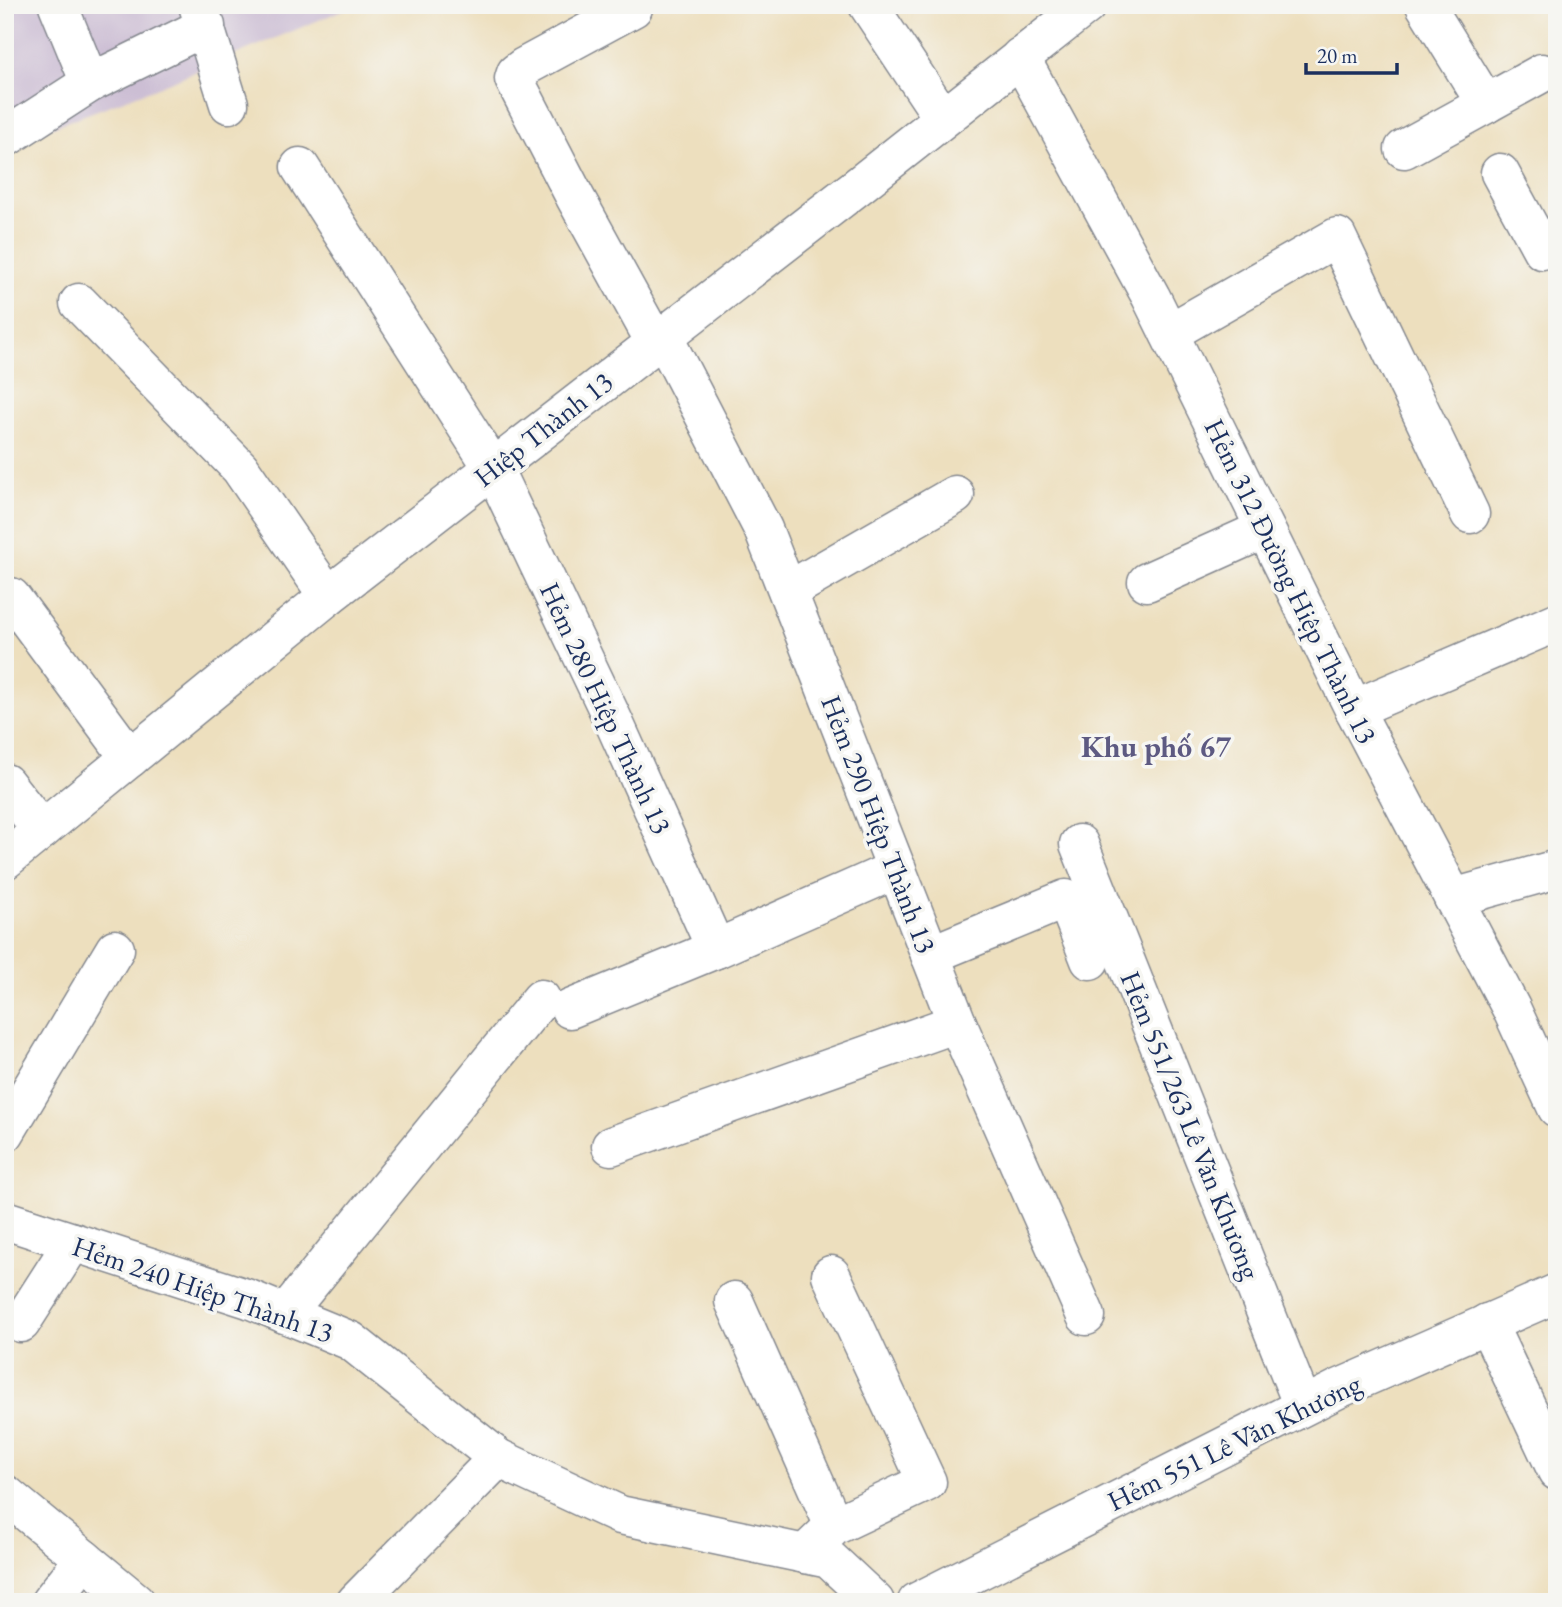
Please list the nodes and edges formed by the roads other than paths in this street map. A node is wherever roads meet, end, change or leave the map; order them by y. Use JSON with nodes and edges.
{"nodes":[{"id":1,"x":58,"y":5,"type":"edge"},
{"id":2,"x":868,"y":5,"type":"edge"},
{"id":3,"x":1425,"y":5,"type":"edge"},
{"id":4,"x":634,"y":8,"type":"dead end"},
{"id":5,"x":1066,"y":12,"type":"edge"},
{"id":6,"x":202,"y":16,"type":"edge"},
{"id":7,"x":1020,"y":57,"type":"junction"},
{"id":8,"x":1542,"y":73,"type":"dead end"},
{"id":9,"x":90,"y":83,"type":"junction"},
{"id":10,"x":229,"y":104,"type":"dead end"},
{"id":11,"x":1486,"y":104,"type":"junction"},
{"id":12,"x":943,"y":118,"type":"junction"},
{"id":13,"x":5,"y":138,"type":"edge"},
{"id":14,"x":1404,"y":149,"type":"dead end"},
{"id":15,"x":300,"y":167,"type":"dead end"},
{"id":16,"x":1500,"y":173,"type":"dead end"},
{"id":17,"x":1552,"y":256,"type":"edge"},
{"id":18,"x":79,"y":303,"type":"dead end"},
{"id":19,"x":1169,"y":333,"type":"junction"},
{"id":20,"x":659,"y":340,"type":"junction"},
{"id":21,"x":493,"y":468,"type":"junction"},
{"id":22,"x":955,"y":495,"type":"dead end"},
{"id":23,"x":1470,"y":514,"type":"dead end"},
{"id":24,"x":1265,"y":529,"type":"junction"},
{"id":25,"x":1147,"y":582,"type":"dead end"},
{"id":26,"x":788,"y":591,"type":"junction"},
{"id":27,"x":327,"y":596,"type":"junction"},
{"id":28,"x":11,"y":597,"type":"dead end"},
{"id":29,"x":1557,"y":622,"type":"edge"},
{"id":30,"x":1353,"y":709,"type":"junction"},
{"id":31,"x":130,"y":758,"type":"junction"},
{"id":32,"x":5,"y":783,"type":"edge"},
{"id":33,"x":41,"y":830,"type":"junction"},
{"id":34,"x":1079,"y":844,"type":"dead end"},
{"id":35,"x":5,"y":860,"type":"edge"},
{"id":36,"x":897,"y":869,"type":"junction"},
{"id":37,"x":1557,"y":869,"type":"edge"},
{"id":38,"x":1453,"y":898,"type":"junction"},
{"id":39,"x":115,"y":949,"type":"dead end"},
{"id":40,"x":716,"y":949,"type":"junction"},
{"id":41,"x":930,"y":956,"type":"junction"},
{"id":42,"x":1090,"y":960,"type":"dead end"},
{"id":43,"x":957,"y":1023,"type":"junction"},
{"id":44,"x":1557,"y":1108,"type":"edge"},
{"id":45,"x":5,"y":1133,"type":"edge"},
{"id":46,"x":611,"y":1146,"type":"dead end"},
{"id":47,"x":5,"y":1220,"type":"edge"},
{"id":48,"x":73,"y":1242,"type":"junction"},
{"id":49,"x":831,"y":1275,"type":"dead end"},
{"id":50,"x":1557,"y":1293,"type":"edge"},
{"id":51,"x":734,"y":1301,"type":"dead end"},
{"id":52,"x":285,"y":1314,"type":"junction"},
{"id":53,"x":1086,"y":1316,"type":"dead end"},
{"id":54,"x":21,"y":1323,"type":"dead end"},
{"id":55,"x":1487,"y":1323,"type":"junction"},
{"id":56,"x":1303,"y":1406,"type":"junction"},
{"id":57,"x":498,"y":1458,"type":"junction"},
{"id":58,"x":1557,"y":1471,"type":"edge"},
{"id":59,"x":5,"y":1494,"type":"edge"},
{"id":60,"x":834,"y":1526,"type":"junction"},
{"id":61,"x":804,"y":1554,"type":"junction"},
{"id":62,"x":84,"y":1559,"type":"junction"},
{"id":63,"x":50,"y":1602,"type":"edge"},
{"id":64,"x":136,"y":1602,"type":"edge"},
{"id":65,"x":355,"y":1602,"type":"edge"},
{"id":66,"x":875,"y":1602,"type":"edge"},
{"id":67,"x":916,"y":1602,"type":"edge"}],
"edges":[{"from":1,"to":9,"type":"street"},
{"from":2,"to":12,"type":"street"},
{"from":3,"to":11,"type":"street"},
{"from":4,"to":20,"type":"street","name":"Hẻm 290 Hiệp Thành 13"},
{"from":5,"to":7,"type":"street","name":"Hiệp Thành 13"},
{"from":6,"to":9,"type":"street"},
{"from":6,"to":10,"type":"street"},
{"from":7,"to":12,"type":"street","name":"Hiệp Thành 13"},
{"from":7,"to":19,"type":"street","name":"Hẻm 312 Đường Hiệp Thành 13"},
{"from":8,"to":11,"type":"street"},
{"from":9,"to":13,"type":"street"},
{"from":11,"to":14,"type":"street"},
{"from":12,"to":20,"type":"street","name":"Hiệp Thành 13"},
{"from":15,"to":21,"type":"street","name":"Hẻm 280 Hiệp Thành 13"},
{"from":16,"to":17,"type":"street"},
{"from":18,"to":27,"type":"street"},
{"from":19,"to":23,"type":"street"},
{"from":19,"to":24,"type":"street","name":"Hẻm 312 Đường Hiệp Thành 13"},
{"from":20,"to":21,"type":"street","name":"Hiệp Thành 13"},
{"from":20,"to":26,"type":"street","name":"Hẻm 290 Hiệp Thành 13"},
{"from":21,"to":27,"type":"street","name":"Hiệp Thành 13"},
{"from":21,"to":40,"type":"street","name":"Hẻm 280 Hiệp Thành 13"},
{"from":22,"to":26,"type":"street"},
{"from":24,"to":25,"type":"street"},
{"from":24,"to":30,"type":"street","name":"Hẻm 312 Đường Hiệp Thành 13"},
{"from":26,"to":36,"type":"street","name":"Hẻm 290 Hiệp Thành 13"},
{"from":27,"to":31,"type":"street","name":"Hiệp Thành 13"},
{"from":28,"to":31,"type":"street"},
{"from":29,"to":30,"type":"street"},
{"from":30,"to":38,"type":"street","name":"Hẻm 312 Đường Hiệp Thành 13"},
{"from":31,"to":33,"type":"street","name":"Hiệp Thành 13"},
{"from":32,"to":33,"type":"street"},
{"from":33,"to":35,"type":"street","name":"Hiệp Thành 13"},
{"from":34,"to":56,"type":"street","name":"Hẻm 551/263 Lê Văn Khương"},
{"from":36,"to":40,"type":"street"},
{"from":36,"to":41,"type":"street","name":"Hẻm 290 Hiệp Thành 13"},
{"from":37,"to":38,"type":"street"},
{"from":38,"to":44,"type":"street","name":"Hẻm 312 Đường Hiệp Thành 13"},
{"from":39,"to":45,"type":"street"},
{"from":40,"to":52,"type":"street"},
{"from":41,"to":42,"type":"street"},
{"from":41,"to":43,"type":"street","name":"Hẻm 290 Hiệp Thành 13"},
{"from":43,"to":46,"type":"street"},
{"from":43,"to":53,"type":"street","name":"Hẻm 290 Hiệp Thành 13"},
{"from":47,"to":48,"type":"street","name":"Hẻm 240 Hiệp Thành 13"},
{"from":48,"to":52,"type":"street","name":"Hẻm 240 Hiệp Thành 13"},
{"from":48,"to":54,"type":"street"},
{"from":49,"to":60,"type":"street"},
{"from":50,"to":55,"type":"street","name":"Hẻm 551 Lê Văn Khương"},
{"from":51,"to":60,"type":"street"},
{"from":52,"to":57,"type":"street","name":"Hẻm 240 Hiệp Thành 13"},
{"from":55,"to":56,"type":"street","name":"Hẻm 551 Lê Văn Khương"},
{"from":55,"to":58,"type":"street"},
{"from":56,"to":67,"type":"street","name":"Hẻm 551 Lê Văn Khương"},
{"from":57,"to":61,"type":"street","name":"Hẻm 240 Hiệp Thành 13"},
{"from":57,"to":65,"type":"street"},
{"from":59,"to":62,"type":"street"},
{"from":60,"to":61,"type":"street"},
{"from":61,"to":66,"type":"street","name":"Hẻm 240 Hiệp Thành 13"},
{"from":62,"to":63,"type":"street"},
{"from":62,"to":64,"type":"street"}]}
